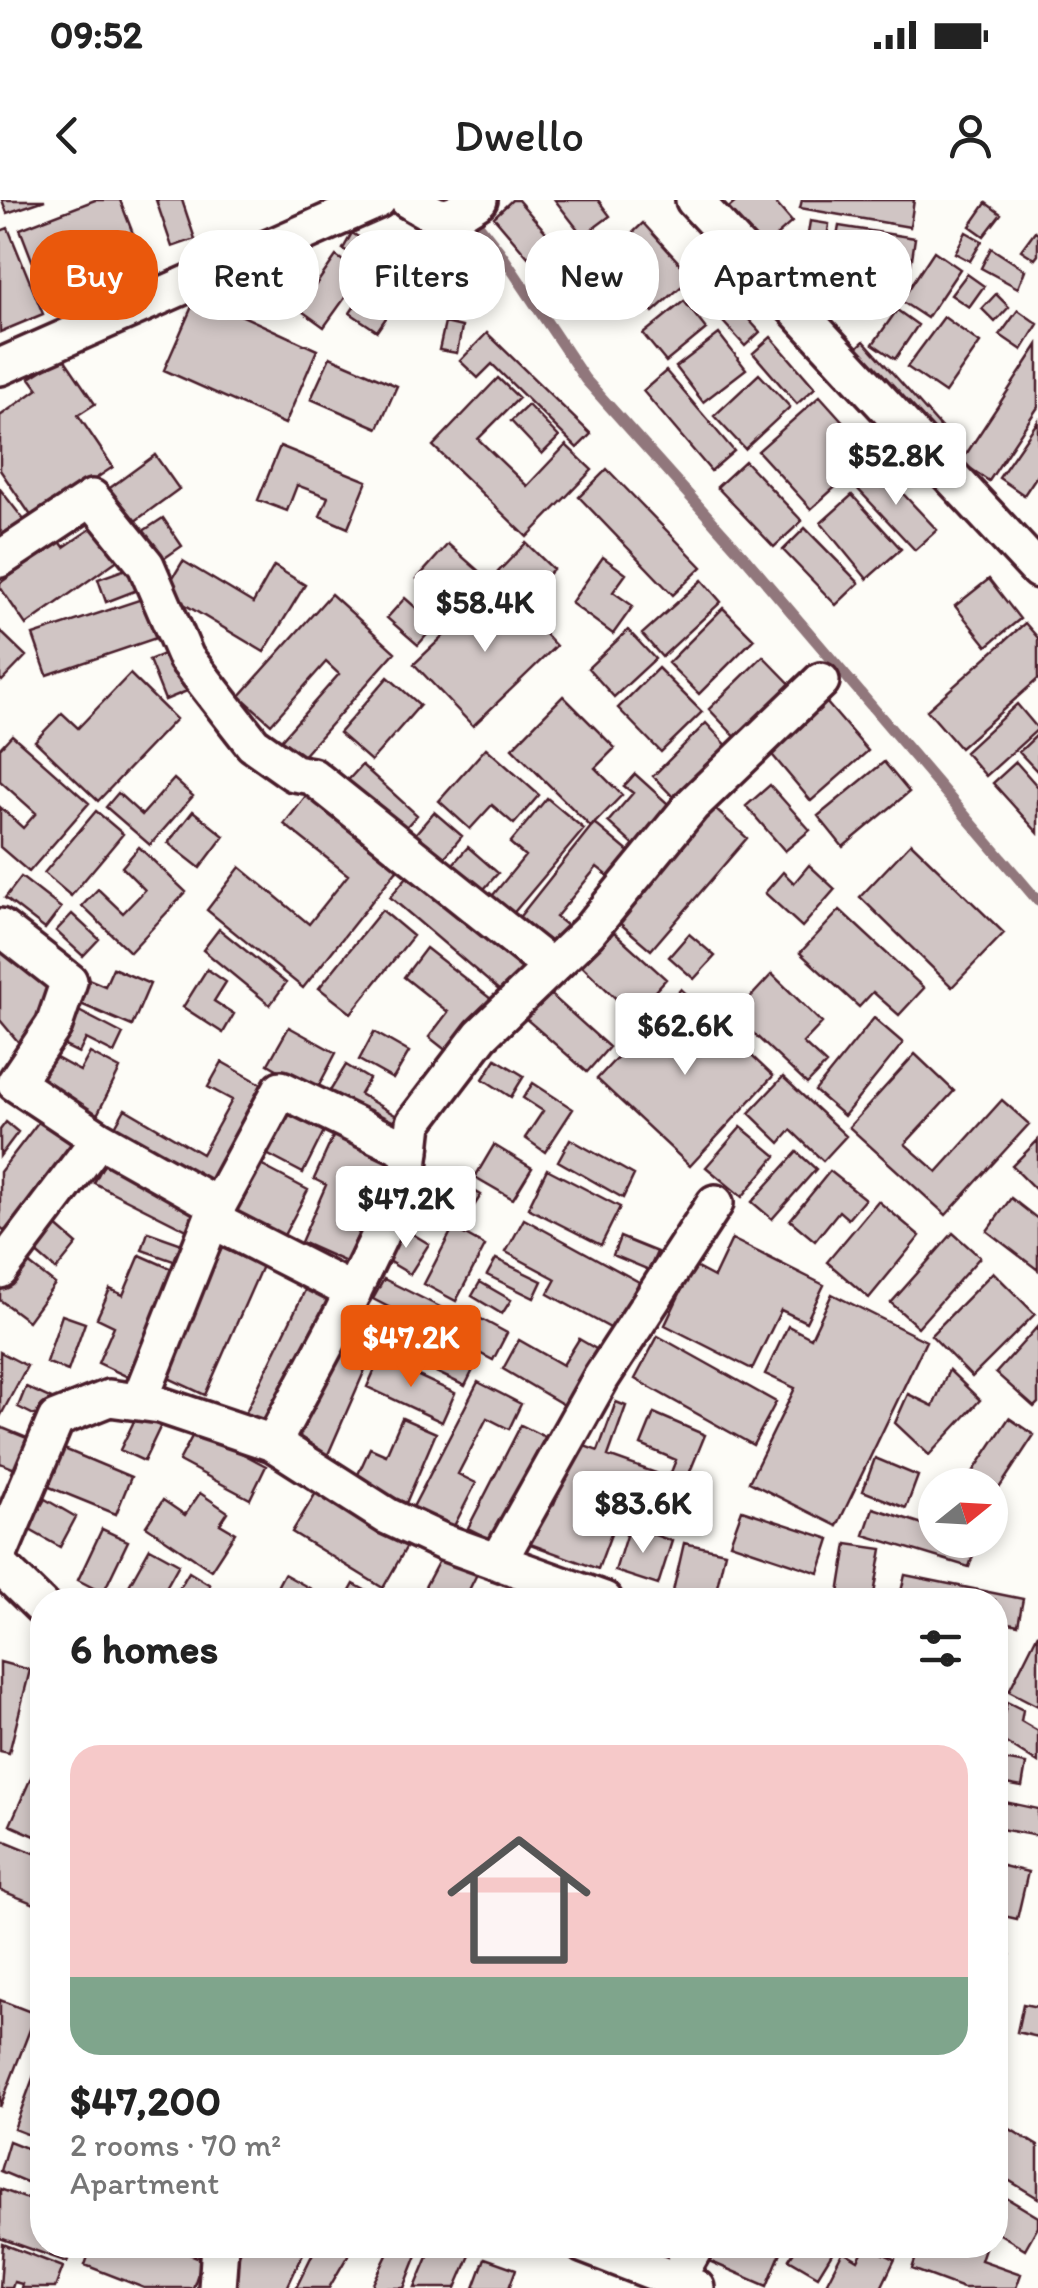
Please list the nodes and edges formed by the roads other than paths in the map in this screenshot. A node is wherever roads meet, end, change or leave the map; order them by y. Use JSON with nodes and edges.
{"nodes":[{"id":1,"x":378,"y":200,"type":"edge"},
{"id":2,"x":408,"y":200,"type":"edge"},
{"id":3,"x":694,"y":200,"type":"edge"},
{"id":4,"x":466,"y":209,"type":"edge"},
{"id":5,"x":0,"y":367,"type":"edge"},
{"id":6,"x":0,"y":559,"type":"edge"},
{"id":7,"x":1038,"y":570,"type":"edge"},
{"id":8,"x":821,"y":682,"type":"dead end"},
{"id":9,"x":0,"y":927,"type":"edge"},
{"id":10,"x":551,"y":967,"type":"junction"},
{"id":11,"x":99,"y":1139,"type":"junction"},
{"id":12,"x":411,"y":1152,"type":"junction"},
{"id":13,"x":716,"y":1202,"type":"dead end"},
{"id":14,"x":215,"y":1211,"type":"junction"},
{"id":15,"x":0,"y":1270,"type":"edge"},
{"id":16,"x":353,"y":1292,"type":"junction"},
{"id":17,"x":139,"y":1402,"type":"junction"},
{"id":18,"x":273,"y":1444,"type":"junction"},
{"id":19,"x":0,"y":1552,"type":"edge"},
{"id":20,"x":498,"y":1562,"type":"junction"},
{"id":21,"x":0,"y":1566,"type":"edge"},
{"id":22,"x":571,"y":1588,"type":"edge"},
{"id":23,"x":30,"y":1595,"type":"edge"},
{"id":24,"x":219,"y":2258,"type":"edge"},
{"id":25,"x":618,"y":2258,"type":"edge"},
{"id":26,"x":693,"y":2258,"type":"edge"},
{"id":27,"x":686,"y":2284,"type":"edge"},
{"id":28,"x":217,"y":2288,"type":"edge"}],
"edges":[{"from":1,"to":5,"type":"street"},
{"from":2,"to":4,"type":"street"},
{"from":3,"to":7,"type":"street"},
{"from":6,"to":10,"type":"street"},
{"from":8,"to":10,"type":"street"},
{"from":9,"to":11,"type":"street"},
{"from":10,"to":12,"type":"street"},
{"from":11,"to":14,"type":"street"},
{"from":11,"to":15,"type":"street"},
{"from":12,"to":14,"type":"street"},
{"from":12,"to":16,"type":"street"},
{"from":13,"to":20,"type":"street"},
{"from":14,"to":16,"type":"street"},
{"from":14,"to":17,"type":"street"},
{"from":16,"to":18,"type":"street"},
{"from":17,"to":18,"type":"street"},
{"from":17,"to":19,"type":"street"},
{"from":18,"to":20,"type":"street"},
{"from":20,"to":22,"type":"street"},
{"from":21,"to":23,"type":"street"},
{"from":24,"to":28,"type":"street"},
{"from":25,"to":27,"type":"street"},
{"from":26,"to":27,"type":"street"}]}
